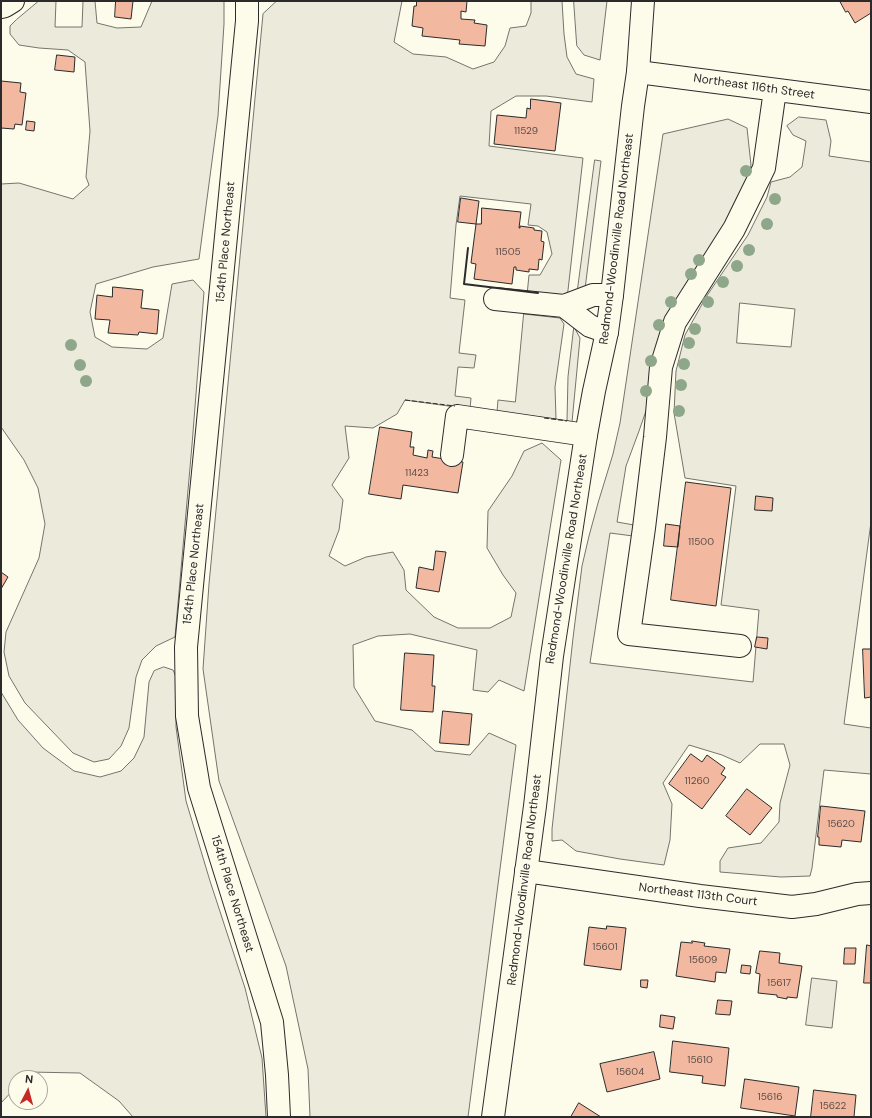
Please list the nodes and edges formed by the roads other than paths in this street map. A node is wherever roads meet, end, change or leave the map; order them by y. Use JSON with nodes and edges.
{"nodes":[{"id":1,"x":13,"y":1,"type":"edge"},
{"id":2,"x":247,"y":1,"type":"edge"},
{"id":3,"x":643,"y":1,"type":"edge"},
{"id":4,"x":1,"y":7,"type":"edge"},
{"id":5,"x":638,"y":72,"type":"junction"},
{"id":6,"x":775,"y":90,"type":"junction"},
{"id":7,"x":871,"y":102,"type":"edge"},
{"id":8,"x":612,"y":295,"type":"junction"},
{"id":9,"x":495,"y":299,"type":"dead end"},
{"id":10,"x":564,"y":306,"type":"junction"},
{"id":11,"x":607,"y":332,"type":"junction"},
{"id":12,"x":586,"y":435,"type":"junction"},
{"id":13,"x":452,"y":455,"type":"dead end"},
{"id":14,"x":740,"y":646,"type":"dead end"},
{"id":15,"x":526,"y":871,"type":"junction"},
{"id":16,"x":871,"y":893,"type":"edge"},
{"id":17,"x":279,"y":1117,"type":"edge"},
{"id":18,"x":493,"y":1117,"type":"edge"}],
"edges":[{"from":1,"to":4,"type":"street"},
{"from":2,"to":17,"type":"street","name":"154th Place Northeast"},
{"from":3,"to":5,"type":"street","name":"Redmond-Woodinville Road Northeast"},
{"from":5,"to":6,"type":"street","name":"Northeast 116th Street"},
{"from":5,"to":8,"type":"street","name":"Redmond-Woodinville Road Northeast"},
{"from":6,"to":7,"type":"street","name":"Northeast 116th Street"},
{"from":6,"to":14,"type":"street"},
{"from":8,"to":10,"type":"street"},
{"from":8,"to":11,"type":"street","name":"Redmond-Woodinville Road Northeast"},
{"from":9,"to":10,"type":"street"},
{"from":10,"to":11,"type":"street"},
{"from":11,"to":12,"type":"street","name":"Redmond-Woodinville Road Northeast"},
{"from":12,"to":13,"type":"street"},
{"from":12,"to":15,"type":"street","name":"Redmond-Woodinville Road Northeast"},
{"from":15,"to":16,"type":"street","name":"Northeast 113th Court"},
{"from":15,"to":18,"type":"street","name":"Redmond-Woodinville Road Northeast"}]}
